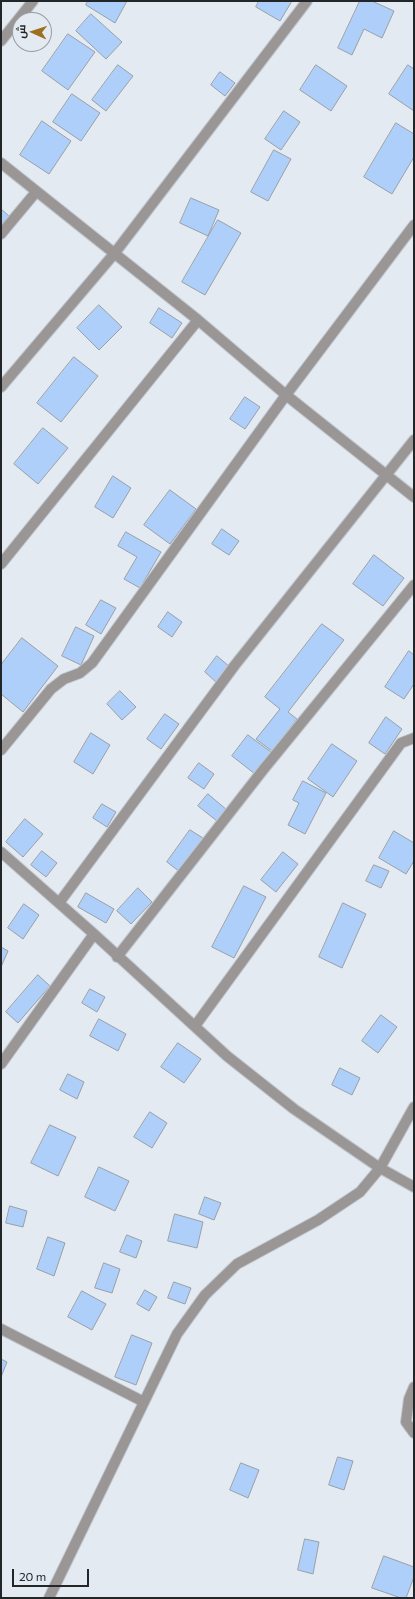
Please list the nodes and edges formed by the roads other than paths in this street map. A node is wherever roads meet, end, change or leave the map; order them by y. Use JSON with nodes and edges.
{"nodes":[{"id":1,"x":33,"y":1,"type":"edge"},
{"id":2,"x":307,"y":1,"type":"edge"},
{"id":3,"x":1,"y":41,"type":"edge"},
{"id":4,"x":1,"y":163,"type":"edge"},
{"id":5,"x":36,"y":192,"type":"junction"},
{"id":6,"x":414,"y":225,"type":"edge"},
{"id":7,"x":1,"y":234,"type":"edge"},
{"id":8,"x":114,"y":254,"type":"junction"},
{"id":9,"x":198,"y":320,"type":"junction"},
{"id":10,"x":1,"y":386,"type":"edge"},
{"id":11,"x":286,"y":394,"type":"junction"},
{"id":12,"x":414,"y":440,"type":"edge"},
{"id":13,"x":387,"y":476,"type":"junction"},
{"id":14,"x":414,"y":497,"type":"edge"},
{"id":15,"x":1,"y":564,"type":"edge"},
{"id":16,"x":414,"y":585,"type":"edge"},
{"id":17,"x":414,"y":738,"type":"edge"},
{"id":18,"x":1,"y":750,"type":"edge"},
{"id":19,"x":1,"y":852,"type":"edge"},
{"id":20,"x":59,"y":903,"type":"junction"},
{"id":21,"x":94,"y":934,"type":"junction"},
{"id":22,"x":117,"y":957,"type":"junction"},
{"id":23,"x":195,"y":1026,"type":"junction"},
{"id":24,"x":1,"y":1064,"type":"edge"},
{"id":25,"x":414,"y":1107,"type":"edge"},
{"id":26,"x":380,"y":1168,"type":"junction"},
{"id":27,"x":414,"y":1187,"type":"edge"},
{"id":28,"x":1,"y":1329,"type":"edge"},
{"id":29,"x":414,"y":1387,"type":"edge"},
{"id":30,"x":144,"y":1402,"type":"junction"},
{"id":31,"x":414,"y":1433,"type":"edge"},
{"id":32,"x":49,"y":1598,"type":"edge"}],
"edges":[{"from":1,"to":3,"type":"street"},
{"from":2,"to":8,"type":"street"},
{"from":4,"to":5,"type":"street"},
{"from":5,"to":7,"type":"street"},
{"from":5,"to":8,"type":"street"},
{"from":6,"to":11,"type":"street"},
{"from":8,"to":9,"type":"street"},
{"from":8,"to":10,"type":"street"},
{"from":9,"to":11,"type":"street"},
{"from":9,"to":15,"type":"street"},
{"from":11,"to":13,"type":"street"},
{"from":11,"to":18,"type":"street"},
{"from":12,"to":13,"type":"street"},
{"from":13,"to":14,"type":"street"},
{"from":13,"to":20,"type":"street"},
{"from":16,"to":22,"type":"street"},
{"from":17,"to":23,"type":"street"},
{"from":19,"to":20,"type":"street"},
{"from":20,"to":21,"type":"street"},
{"from":21,"to":22,"type":"street"},
{"from":21,"to":24,"type":"street"},
{"from":22,"to":23,"type":"street"},
{"from":23,"to":26,"type":"street"},
{"from":25,"to":26,"type":"street"},
{"from":26,"to":27,"type":"street"},
{"from":26,"to":30,"type":"street"},
{"from":28,"to":30,"type":"street"},
{"from":29,"to":31,"type":"street"},
{"from":30,"to":32,"type":"street"}]}
